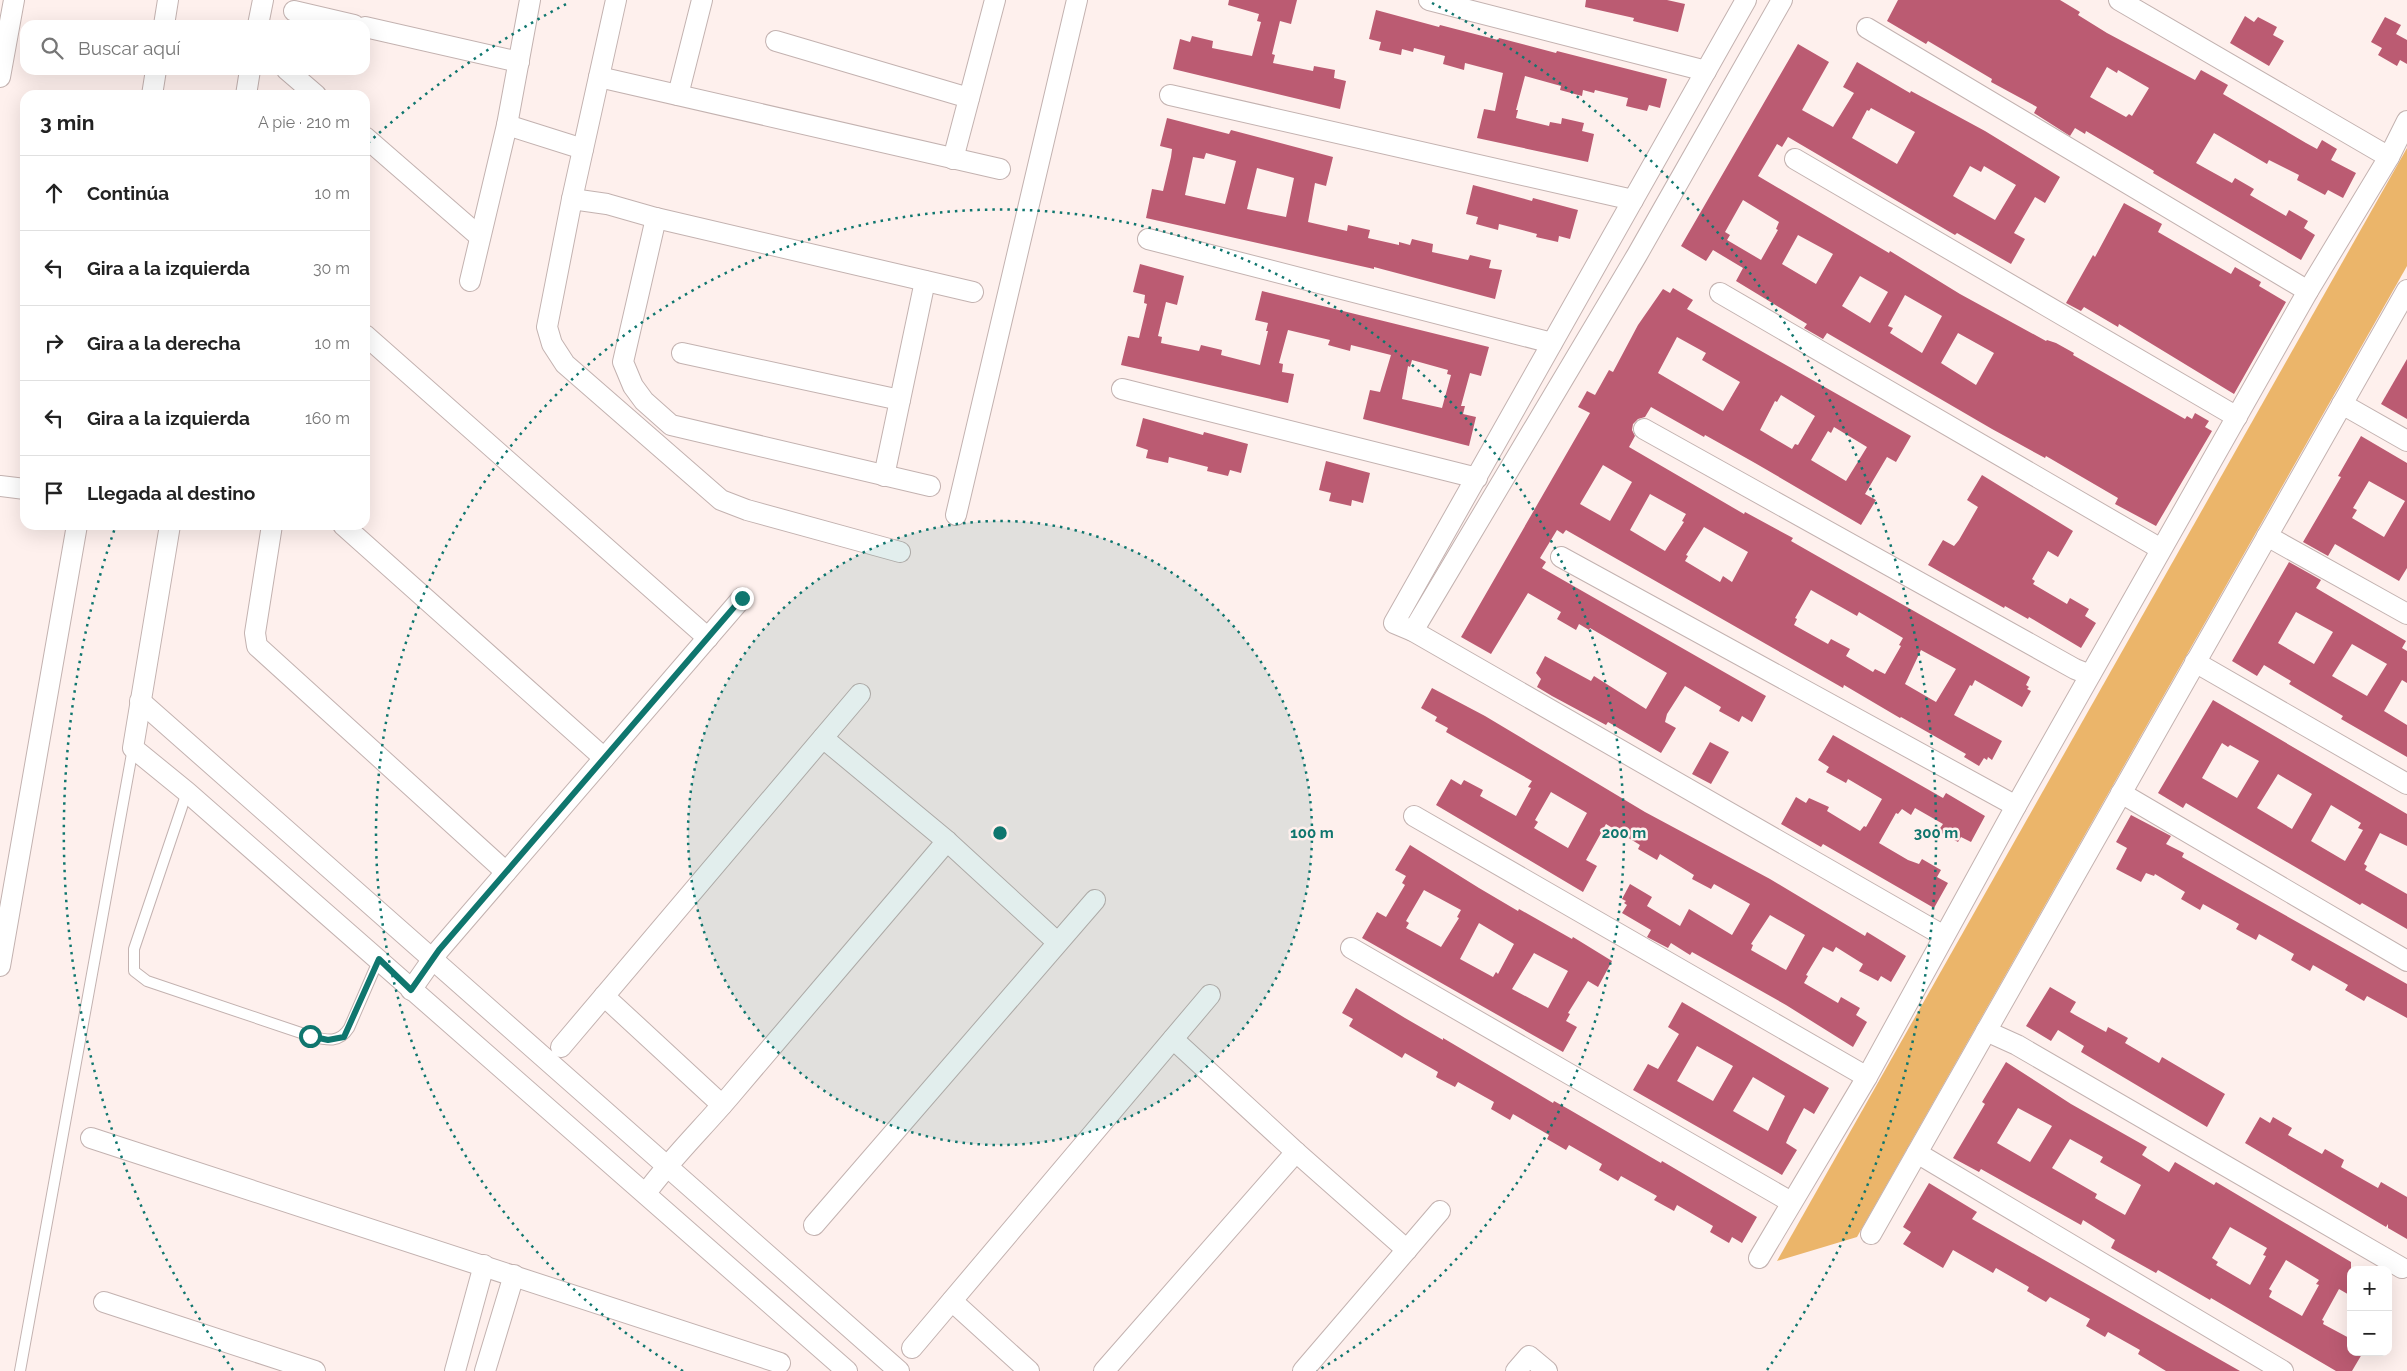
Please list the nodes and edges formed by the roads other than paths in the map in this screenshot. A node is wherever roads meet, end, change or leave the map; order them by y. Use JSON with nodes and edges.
{"nodes":[{"id":1,"x":14,"y":0,"type":"edge"},
{"id":2,"x":168,"y":0,"type":"edge"},
{"id":3,"x":263,"y":0,"type":"edge"},
{"id":4,"x":530,"y":0,"type":"edge"},
{"id":5,"x":616,"y":0,"type":"edge"},
{"id":6,"x":702,"y":0,"type":"edge"},
{"id":7,"x":995,"y":0,"type":"edge"},
{"id":8,"x":1077,"y":0,"type":"edge"},
{"id":9,"x":1429,"y":0,"type":"edge"},
{"id":10,"x":1746,"y":0,"type":"edge"},
{"id":11,"x":1782,"y":0,"type":"edge"},
{"id":12,"x":2119,"y":0,"type":"edge"},
{"id":13,"x":294,"y":12,"type":"edge"},
{"id":14,"x":165,"y":20,"type":"edge"},
{"id":15,"x":259,"y":20,"type":"edge"},
{"id":16,"x":331,"y":20,"type":"edge"},
{"id":17,"x":370,"y":28,"type":"edge"},
{"id":18,"x":1867,"y":28,"type":"dead end"},
{"id":19,"x":776,"y":41,"type":"dead end"},
{"id":20,"x":519,"y":62,"type":"junction"},
{"id":21,"x":1706,"y":71,"type":"junction"},
{"id":22,"x":155,"y":75,"type":"edge"},
{"id":23,"x":249,"y":75,"type":"edge"},
{"id":24,"x":293,"y":75,"type":"edge"},
{"id":25,"x":0,"y":77,"type":"edge"},
{"id":26,"x":599,"y":77,"type":"junction"},
{"id":27,"x":153,"y":90,"type":"edge"},
{"id":28,"x":247,"y":90,"type":"edge"},
{"id":29,"x":310,"y":90,"type":"edge"},
{"id":30,"x":678,"y":95,"type":"junction"},
{"id":31,"x":1170,"y":95,"type":"dead end"},
{"id":32,"x":969,"y":98,"type":"junction"},
{"id":33,"x":2407,"y":121,"type":"edge"},
{"id":34,"x":507,"y":125,"type":"junction"},
{"id":35,"x":370,"y":141,"type":"edge"},
{"id":36,"x":583,"y":149,"type":"junction"},
{"id":37,"x":2389,"y":157,"type":"junction"},
{"id":38,"x":953,"y":159,"type":"junction"},
{"id":39,"x":1795,"y":159,"type":"dead end"},
{"id":40,"x":1000,"y":169,"type":"dead end"},
{"id":41,"x":572,"y":199,"type":"junction"},
{"id":42,"x":1633,"y":200,"type":"junction"},
{"id":43,"x":656,"y":218,"type":"junction"},
{"id":44,"x":480,"y":237,"type":"junction"},
{"id":45,"x":1148,"y":239,"type":"dead end"},
{"id":46,"x":1610,"y":240,"type":"junction"},
{"id":47,"x":1637,"y":255,"type":"junction"},
{"id":48,"x":470,"y":281,"type":"dead end"},
{"id":49,"x":925,"y":281,"type":"junction"},
{"id":50,"x":2407,"y":290,"type":"edge"},
{"id":51,"x":2308,"y":291,"type":"junction"},
{"id":52,"x":973,"y":292,"type":"dead end"},
{"id":53,"x":1720,"y":293,"type":"dead end"},
{"id":54,"x":370,"y":339,"type":"edge"},
{"id":55,"x":1552,"y":343,"type":"junction"},
{"id":56,"x":682,"y":353,"type":"dead end"},
{"id":57,"x":1122,"y":389,"type":"dead end"},
{"id":58,"x":900,"y":400,"type":"junction"},
{"id":59,"x":2342,"y":404,"type":"junction"},
{"id":60,"x":2237,"y":417,"type":"junction"},
{"id":61,"x":1644,"y":429,"type":"dead end"},
{"id":62,"x":2407,"y":441,"type":"edge"},
{"id":63,"x":884,"y":476,"type":"junction"},
{"id":64,"x":1476,"y":478,"type":"junction"},
{"id":65,"x":0,"y":486,"type":"edge"},
{"id":66,"x":930,"y":486,"type":"dead end"},
{"id":67,"x":20,"y":488,"type":"edge"},
{"id":68,"x":956,"y":515,"type":"dead end"},
{"id":69,"x":76,"y":530,"type":"edge"},
{"id":70,"x":169,"y":530,"type":"edge"},
{"id":71,"x":271,"y":530,"type":"edge"},
{"id":72,"x":349,"y":530,"type":"edge"},
{"id":73,"x":2268,"y":536,"type":"junction"},
{"id":74,"x":2162,"y":549,"type":"junction"},
{"id":75,"x":900,"y":552,"type":"dead end"},
{"id":76,"x":1561,"y":557,"type":"dead end"},
{"id":77,"x":742,"y":598,"type":"dead end"},
{"id":78,"x":2407,"y":614,"type":"edge"},
{"id":79,"x":1413,"y":631,"type":"junction"},
{"id":80,"x":708,"y":638,"type":"junction"},
{"id":81,"x":2196,"y":662,"type":"junction"},
{"id":82,"x":2090,"y":675,"type":"junction"},
{"id":83,"x":860,"y":694,"type":"dead end"},
{"id":84,"x":140,"y":701,"type":"junction"},
{"id":85,"x":823,"y":738,"type":"junction"},
{"id":86,"x":133,"y":748,"type":"junction"},
{"id":87,"x":604,"y":758,"type":"junction"},
{"id":88,"x":2407,"y":784,"type":"edge"},
{"id":89,"x":187,"y":792,"type":"junction"},
{"id":90,"x":2122,"y":793,"type":"junction"},
{"id":91,"x":2016,"y":806,"type":"junction"},
{"id":92,"x":1414,"y":816,"type":"dead end"},
{"id":93,"x":947,"y":841,"type":"junction"},
{"id":94,"x":506,"y":872,"type":"junction"},
{"id":95,"x":1095,"y":900,"type":"dead end"},
{"id":96,"x":1944,"y":936,"type":"junction"},
{"id":97,"x":1057,"y":942,"type":"junction"},
{"id":98,"x":1351,"y":948,"type":"dead end"},
{"id":99,"x":379,"y":959,"type":"junction"},
{"id":100,"x":433,"y":959,"type":"junction"},
{"id":101,"x":2407,"y":961,"type":"edge"},
{"id":102,"x":0,"y":966,"type":"edge"},
{"id":103,"x":411,"y":990,"type":"junction"},
{"id":104,"x":1210,"y":995,"type":"dead end"},
{"id":105,"x":604,"y":996,"type":"junction"},
{"id":106,"x":1986,"y":1032,"type":"junction"},
{"id":107,"x":1173,"y":1039,"type":"junction"},
{"id":108,"x":561,"y":1047,"type":"dead end"},
{"id":109,"x":1867,"y":1077,"type":"junction"},
{"id":110,"x":722,"y":1105,"type":"junction"},
{"id":111,"x":91,"y":1138,"type":"dead end"},
{"id":112,"x":1296,"y":1152,"type":"junction"},
{"id":113,"x":1917,"y":1153,"type":"junction"},
{"id":114,"x":667,"y":1164,"type":"junction"},
{"id":115,"x":646,"y":1193,"type":"junction"},
{"id":116,"x":1791,"y":1202,"type":"junction"},
{"id":117,"x":1440,"y":1211,"type":"dead end"},
{"id":118,"x":814,"y":1225,"type":"dead end"},
{"id":119,"x":1871,"y":1234,"type":"dead end"},
{"id":120,"x":1408,"y":1250,"type":"junction"},
{"id":121,"x":1760,"y":1258,"type":"dead end"},
{"id":122,"x":484,"y":1265,"type":"junction"},
{"id":123,"x":2402,"y":1268,"type":"dead end"},
{"id":124,"x":514,"y":1275,"type":"junction"},
{"id":125,"x":952,"y":1301,"type":"junction"},
{"id":126,"x":104,"y":1302,"type":"dead end"},
{"id":127,"x":912,"y":1348,"type":"dead end"},
{"id":128,"x":780,"y":1363,"type":"dead end"},
{"id":129,"x":20,"y":1371,"type":"edge"},
{"id":130,"x":315,"y":1371,"type":"edge"},
{"id":131,"x":455,"y":1371,"type":"edge"},
{"id":132,"x":485,"y":1371,"type":"edge"},
{"id":133,"x":846,"y":1371,"type":"edge"},
{"id":134,"x":899,"y":1371,"type":"edge"},
{"id":135,"x":1029,"y":1371,"type":"edge"},
{"id":136,"x":1104,"y":1371,"type":"edge"},
{"id":137,"x":1303,"y":1371,"type":"edge"},
{"id":138,"x":1516,"y":1371,"type":"edge"},
{"id":139,"x":1546,"y":1371,"type":"edge"},
{"id":140,"x":2283,"y":1371,"type":"edge"}],
"edges":[{"from":1,"to":25,"type":"street"},
{"from":2,"to":14,"type":"street"},
{"from":3,"to":15,"type":"street"},
{"from":4,"to":20,"type":"street"},
{"from":5,"to":26,"type":"street"},
{"from":6,"to":30,"type":"street"},
{"from":7,"to":32,"type":"street"},
{"from":8,"to":68,"type":"street"},
{"from":9,"to":21,"type":"street"},
{"from":10,"to":21,"type":"street"},
{"from":11,"to":47,"type":"street"},
{"from":12,"to":37,"type":"street"},
{"from":13,"to":16,"type":"street"},
{"from":17,"to":20,"type":"street"},
{"from":18,"to":51,"type":"street"},
{"from":19,"to":32,"type":"street"},
{"from":20,"to":34,"type":"street"},
{"from":21,"to":42,"type":"street"},
{"from":22,"to":27,"type":"street"},
{"from":23,"to":28,"type":"street"},
{"from":24,"to":29,"type":"street"},
{"from":26,"to":30,"type":"street"},
{"from":26,"to":36,"type":"street"},
{"from":30,"to":38,"type":"street"},
{"from":31,"to":42,"type":"street"},
{"from":32,"to":38,"type":"street"},
{"from":33,"to":37,"type":"street"},
{"from":34,"to":36,"type":"street"},
{"from":34,"to":44,"type":"street"},
{"from":35,"to":44,"type":"street"},
{"from":36,"to":41,"type":"street"},
{"from":37,"to":51,"type":"street"},
{"from":38,"to":40,"type":"street"},
{"from":39,"to":60,"type":"street"},
{"from":41,"to":43,"type":"street"},
{"from":41,"to":75,"type":"street"},
{"from":42,"to":46,"type":"street"},
{"from":43,"to":49,"type":"street"},
{"from":43,"to":63,"type":"street"},
{"from":44,"to":48,"type":"street"},
{"from":45,"to":55,"type":"street"},
{"from":46,"to":47,"type":"street"},
{"from":46,"to":55,"type":"street"},
{"from":47,"to":79,"type":"street"},
{"from":49,"to":52,"type":"street"},
{"from":49,"to":58,"type":"street"},
{"from":50,"to":59,"type":"street"},
{"from":51,"to":60,"type":"street"},
{"from":53,"to":74,"type":"street"},
{"from":54,"to":80,"type":"street"},
{"from":55,"to":64,"type":"street"},
{"from":56,"to":58,"type":"street"},
{"from":57,"to":64,"type":"street"},
{"from":58,"to":63,"type":"street"},
{"from":59,"to":62,"type":"street"},
{"from":59,"to":73,"type":"street"},
{"from":60,"to":74,"type":"street"},
{"from":61,"to":82,"type":"street"},
{"from":63,"to":66,"type":"street"},
{"from":64,"to":79,"type":"street"},
{"from":65,"to":67,"type":"street"},
{"from":69,"to":102,"type":"street"},
{"from":70,"to":84,"type":"street"},
{"from":71,"to":94,"type":"street"},
{"from":72,"to":87,"type":"street"},
{"from":73,"to":78,"type":"street"},
{"from":73,"to":81,"type":"street"},
{"from":74,"to":82,"type":"street"},
{"from":76,"to":91,"type":"street"},
{"from":77,"to":80,"type":"street"},
{"from":79,"to":96,"type":"street"},
{"from":80,"to":87,"type":"street"},
{"from":81,"to":88,"type":"street"},
{"from":81,"to":90,"type":"street"},
{"from":82,"to":91,"type":"street"},
{"from":83,"to":85,"type":"street"},
{"from":84,"to":86,"type":"street"},
{"from":84,"to":100,"type":"street"},
{"from":85,"to":93,"type":"street"},
{"from":85,"to":105,"type":"street"},
{"from":86,"to":89,"type":"street"},
{"from":86,"to":129,"type":"lane"},
{"from":87,"to":94,"type":"street"},
{"from":89,"to":99,"type":"street"},
{"from":89,"to":99,"type":"lane"},
{"from":90,"to":101,"type":"street"},
{"from":90,"to":106,"type":"street"},
{"from":91,"to":96,"type":"street"},
{"from":92,"to":109,"type":"street"},
{"from":93,"to":97,"type":"street"},
{"from":93,"to":110,"type":"street"},
{"from":94,"to":100,"type":"street"},
{"from":95,"to":97,"type":"street"},
{"from":96,"to":109,"type":"street"},
{"from":97,"to":118,"type":"street"},
{"from":98,"to":116,"type":"street"},
{"from":99,"to":103,"type":"street"},
{"from":100,"to":103,"type":"street"},
{"from":100,"to":114,"type":"street"},
{"from":103,"to":115,"type":"street"},
{"from":104,"to":107,"type":"street"},
{"from":105,"to":108,"type":"street"},
{"from":105,"to":110,"type":"street"},
{"from":106,"to":113,"type":"street"},
{"from":106,"to":123,"type":"street"},
{"from":107,"to":112,"type":"street"},
{"from":107,"to":125,"type":"street"},
{"from":109,"to":116,"type":"street"},
{"from":110,"to":114,"type":"street"},
{"from":111,"to":122,"type":"street"},
{"from":112,"to":120,"type":"street"},
{"from":112,"to":136,"type":"street"},
{"from":113,"to":119,"type":"street"},
{"from":113,"to":140,"type":"street"},
{"from":114,"to":115,"type":"street"},
{"from":114,"to":134,"type":"street"},
{"from":115,"to":133,"type":"street"},
{"from":116,"to":121,"type":"street"},
{"from":117,"to":120,"type":"street"},
{"from":120,"to":137,"type":"street"},
{"from":122,"to":124,"type":"street"},
{"from":122,"to":131,"type":"street"},
{"from":124,"to":128,"type":"street"},
{"from":124,"to":132,"type":"street"},
{"from":125,"to":127,"type":"street"},
{"from":125,"to":135,"type":"street"},
{"from":126,"to":130,"type":"street"},
{"from":138,"to":139,"type":"street"}]}
